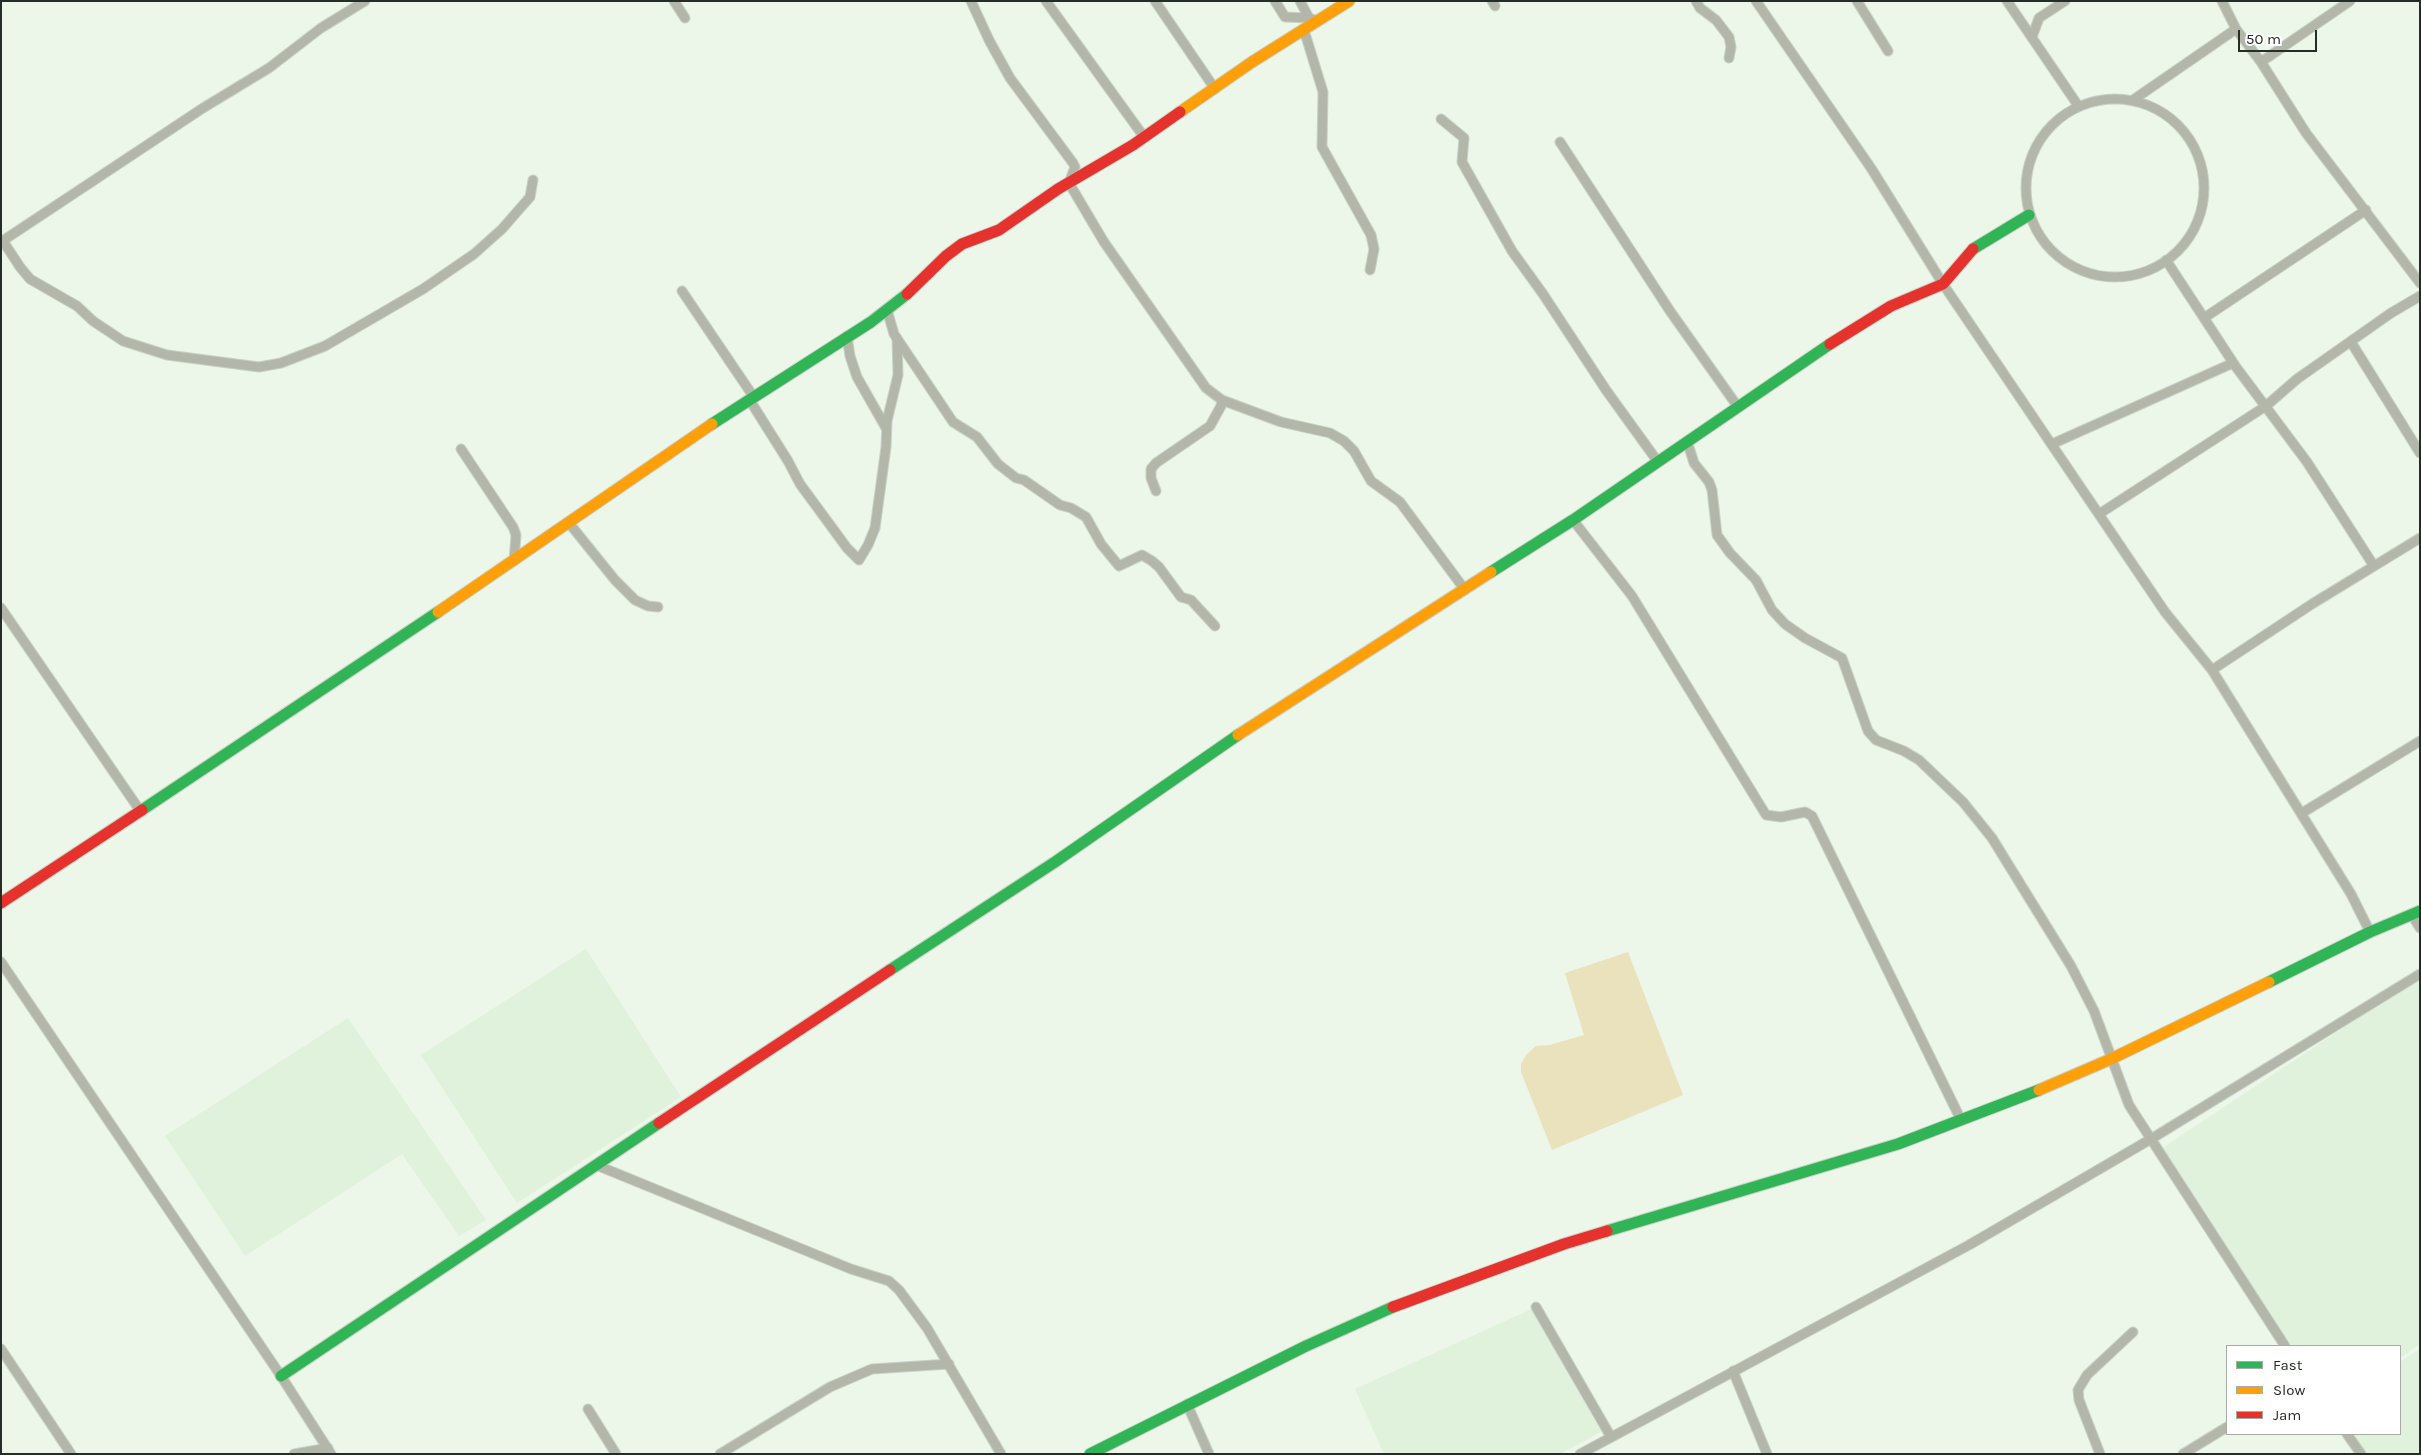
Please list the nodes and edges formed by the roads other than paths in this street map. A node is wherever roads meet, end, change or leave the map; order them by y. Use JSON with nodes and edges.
{"nodes":[{"id":1,"x":365,"y":1,"type":"edge"},
{"id":2,"x":674,"y":1,"type":"edge"},
{"id":3,"x":971,"y":1,"type":"edge"},
{"id":4,"x":1046,"y":1,"type":"edge"},
{"id":5,"x":1155,"y":1,"type":"edge"},
{"id":6,"x":1275,"y":1,"type":"edge"},
{"id":7,"x":1300,"y":1,"type":"edge"},
{"id":8,"x":1349,"y":1,"type":"edge"},
{"id":9,"x":1696,"y":1,"type":"edge"},
{"id":10,"x":1756,"y":1,"type":"edge"},
{"id":11,"x":1857,"y":1,"type":"edge"},
{"id":12,"x":2007,"y":1,"type":"edge"},
{"id":13,"x":2065,"y":1,"type":"edge"},
{"id":14,"x":2222,"y":1,"type":"edge"},
{"id":15,"x":2350,"y":1,"type":"edge"},
{"id":16,"x":685,"y":18,"type":"dead end"},
{"id":17,"x":2039,"y":18,"type":"junction"},
{"id":18,"x":1313,"y":19,"type":"junction"},
{"id":19,"x":2021,"y":19,"type":"junction"},
{"id":20,"x":2236,"y":29,"type":"junction"},
{"id":21,"x":1304,"y":30,"type":"junction"},
{"id":22,"x":2032,"y":37,"type":"junction"},
{"id":23,"x":1888,"y":51,"type":"dead end"},
{"id":24,"x":1728,"y":58,"type":"dead end"},
{"id":25,"x":2261,"y":62,"type":"junction"},
{"id":26,"x":1215,"y":89,"type":"junction"},
{"id":27,"x":2133,"y":100,"type":"junction"},
{"id":28,"x":2077,"y":104,"type":"junction"},
{"id":29,"x":1441,"y":119,"type":"dead end"},
{"id":30,"x":1144,"y":137,"type":"junction"},
{"id":31,"x":1560,"y":142,"type":"dead end"},
{"id":32,"x":533,"y":180,"type":"dead end"},
{"id":33,"x":1069,"y":183,"type":"junction"},
{"id":34,"x":2366,"y":210,"type":"junction"},
{"id":35,"x":2029,"y":215,"type":"junction"},
{"id":36,"x":2,"y":241,"type":"edge"},
{"id":37,"x":2166,"y":260,"type":"junction"},
{"id":38,"x":1370,"y":270,"type":"dead end"},
{"id":39,"x":2420,"y":283,"type":"edge"},
{"id":40,"x":1943,"y":284,"type":"junction"},
{"id":41,"x":682,"y":291,"type":"dead end"},
{"id":42,"x":2420,"y":296,"type":"edge"},
{"id":43,"x":887,"y":310,"type":"junction"},
{"id":44,"x":2204,"y":318,"type":"junction"},
{"id":45,"x":847,"y":336,"type":"junction"},
{"id":46,"x":897,"y":338,"type":"junction"},
{"id":47,"x":2351,"y":342,"type":"junction"},
{"id":48,"x":2234,"y":363,"type":"junction"},
{"id":49,"x":751,"y":398,"type":"junction"},
{"id":50,"x":1222,"y":400,"type":"junction"},
{"id":51,"x":2266,"y":406,"type":"junction"},
{"id":52,"x":1738,"y":407,"type":"junction"},
{"id":53,"x":886,"y":428,"type":"junction"},
{"id":54,"x":1687,"y":441,"type":"junction"},
{"id":55,"x":2052,"y":444,"type":"junction"},
{"id":56,"x":461,"y":449,"type":"dead end"},
{"id":57,"x":2420,"y":453,"type":"edge"},
{"id":58,"x":1658,"y":462,"type":"junction"},
{"id":59,"x":1156,"y":492,"type":"dead end"},
{"id":60,"x":2099,"y":514,"type":"junction"},
{"id":61,"x":1573,"y":520,"type":"junction"},
{"id":62,"x":569,"y":523,"type":"junction"},
{"id":63,"x":2420,"y":538,"type":"edge"},
{"id":64,"x":514,"y":561,"type":"junction"},
{"id":65,"x":2374,"y":566,"type":"junction"},
{"id":66,"x":1465,"y":590,"type":"junction"},
{"id":67,"x":658,"y":606,"type":"dead end"},
{"id":68,"x":1,"y":608,"type":"edge"},
{"id":69,"x":1216,"y":626,"type":"dead end"},
{"id":70,"x":2212,"y":670,"type":"junction"},
{"id":71,"x":2420,"y":741,"type":"edge"},
{"id":72,"x":141,"y":812,"type":"junction"},
{"id":73,"x":2302,"y":814,"type":"junction"},
{"id":74,"x":1,"y":903,"type":"edge"},
{"id":75,"x":2416,"y":913,"type":"edge"},
{"id":76,"x":2420,"y":928,"type":"edge"},
{"id":77,"x":2370,"y":932,"type":"junction"},
{"id":78,"x":1,"y":962,"type":"edge"},
{"id":79,"x":2420,"y":974,"type":"edge"},
{"id":80,"x":2111,"y":1059,"type":"junction"},
{"id":81,"x":1962,"y":1120,"type":"junction"},
{"id":82,"x":2151,"y":1139,"type":"junction"},
{"id":83,"x":596,"y":1164,"type":"junction"},
{"id":84,"x":1536,"y":1306,"type":"dead end"},
{"id":85,"x":2133,"y":1332,"type":"dead end"},
{"id":86,"x":2284,"y":1345,"type":"edge"},
{"id":87,"x":1,"y":1349,"type":"edge"},
{"id":88,"x":949,"y":1364,"type":"junction"},
{"id":89,"x":1733,"y":1371,"type":"junction"},
{"id":90,"x":281,"y":1376,"type":"junction"},
{"id":91,"x":1187,"y":1404,"type":"junction"},
{"id":92,"x":588,"y":1409,"type":"dead end"},
{"id":93,"x":2226,"y":1427,"type":"edge"},
{"id":94,"x":2348,"y":1435,"type":"edge"},
{"id":95,"x":1611,"y":1437,"type":"junction"},
{"id":96,"x":329,"y":1451,"type":"edge"},
{"id":97,"x":71,"y":1454,"type":"edge"},
{"id":98,"x":294,"y":1454,"type":"edge"},
{"id":99,"x":616,"y":1454,"type":"edge"},
{"id":100,"x":720,"y":1454,"type":"edge"},
{"id":101,"x":1001,"y":1454,"type":"edge"},
{"id":102,"x":1090,"y":1454,"type":"edge"},
{"id":103,"x":1209,"y":1454,"type":"edge"},
{"id":104,"x":1580,"y":1454,"type":"edge"},
{"id":105,"x":1767,"y":1454,"type":"edge"},
{"id":106,"x":2100,"y":1454,"type":"edge"},
{"id":107,"x":2183,"y":1454,"type":"edge"},
{"id":108,"x":2361,"y":1454,"type":"edge"}],
"edges":[{"from":1,"to":36,"type":"street"},
{"from":2,"to":16,"type":"street"},
{"from":3,"to":33,"type":"street"},
{"from":4,"to":30,"type":"street"},
{"from":5,"to":26,"type":"street"},
{"from":6,"to":18,"type":"street"},
{"from":7,"to":18,"type":"street"},
{"from":8,"to":18,"type":"main road"},
{"from":9,"to":24,"type":"street"},
{"from":10,"to":40,"type":"street"},
{"from":11,"to":23,"type":"street"},
{"from":12,"to":19,"type":"street"},
{"from":13,"to":17,"type":"street"},
{"from":14,"to":20,"type":"street"},
{"from":15,"to":25,"type":"street"},
{"from":17,"to":19,"type":"street"},
{"from":17,"to":22,"type":"street"},
{"from":18,"to":21,"type":"main road"},
{"from":19,"to":22,"type":"street"},
{"from":20,"to":25,"type":"street"},
{"from":20,"to":27,"type":"street"},
{"from":21,"to":26,"type":"main road"},
{"from":21,"to":38,"type":"street"},
{"from":22,"to":28,"type":"street"},
{"from":25,"to":34,"type":"street"},
{"from":26,"to":30,"type":"main road"},
{"from":27,"to":28,"type":"street"},
{"from":27,"to":37,"type":"street"},
{"from":28,"to":35,"type":"street"},
{"from":29,"to":58,"type":"street"},
{"from":30,"to":33,"type":"main road"},
{"from":31,"to":52,"type":"street"},
{"from":32,"to":36,"type":"street"},
{"from":33,"to":43,"type":"main road"},
{"from":33,"to":50,"type":"street"},
{"from":34,"to":39,"type":"street"},
{"from":34,"to":44,"type":"street"},
{"from":35,"to":37,"type":"street"},
{"from":35,"to":40,"type":"main road"},
{"from":37,"to":44,"type":"street"},
{"from":40,"to":52,"type":"main road"},
{"from":40,"to":55,"type":"street"},
{"from":41,"to":49,"type":"street"},
{"from":42,"to":47,"type":"street"},
{"from":43,"to":45,"type":"main road"},
{"from":43,"to":46,"type":"street"},
{"from":44,"to":48,"type":"street"},
{"from":45,"to":49,"type":"main road"},
{"from":45,"to":53,"type":"street"},
{"from":46,"to":53,"type":"street"},
{"from":46,"to":69,"type":"street"},
{"from":47,"to":51,"type":"street"},
{"from":47,"to":57,"type":"street"},
{"from":48,"to":51,"type":"street"},
{"from":48,"to":55,"type":"street"},
{"from":49,"to":53,"type":"street"},
{"from":49,"to":62,"type":"main road"},
{"from":50,"to":59,"type":"street"},
{"from":50,"to":66,"type":"street"},
{"from":51,"to":60,"type":"street"},
{"from":51,"to":65,"type":"street"},
{"from":52,"to":54,"type":"main road"},
{"from":54,"to":58,"type":"main road"},
{"from":54,"to":80,"type":"street"},
{"from":55,"to":60,"type":"street"},
{"from":56,"to":64,"type":"street"},
{"from":58,"to":61,"type":"main road"},
{"from":60,"to":70,"type":"street"},
{"from":61,"to":66,"type":"main road"},
{"from":61,"to":81,"type":"street"},
{"from":62,"to":64,"type":"main road"},
{"from":62,"to":67,"type":"street"},
{"from":63,"to":65,"type":"street"},
{"from":64,"to":72,"type":"main road"},
{"from":65,"to":70,"type":"street"},
{"from":66,"to":83,"type":"main road"},
{"from":68,"to":72,"type":"street"},
{"from":70,"to":73,"type":"street"},
{"from":71,"to":73,"type":"street"},
{"from":72,"to":74,"type":"main road"},
{"from":73,"to":77,"type":"street"},
{"from":75,"to":76,"type":"street"},
{"from":75,"to":77,"type":"main road"},
{"from":77,"to":80,"type":"main road"},
{"from":78,"to":90,"type":"street"},
{"from":79,"to":82,"type":"street"},
{"from":80,"to":81,"type":"main road"},
{"from":80,"to":82,"type":"street"},
{"from":81,"to":91,"type":"main road"},
{"from":82,"to":86,"type":"street"},
{"from":82,"to":89,"type":"street"},
{"from":83,"to":88,"type":"street"},
{"from":83,"to":90,"type":"main road"},
{"from":84,"to":95,"type":"street"},
{"from":85,"to":106,"type":"street"},
{"from":87,"to":97,"type":"street"},
{"from":88,"to":100,"type":"street"},
{"from":88,"to":101,"type":"street"},
{"from":89,"to":95,"type":"street"},
{"from":89,"to":105,"type":"street"},
{"from":90,"to":96,"type":"street"},
{"from":91,"to":102,"type":"main road"},
{"from":91,"to":103,"type":"street"},
{"from":92,"to":99,"type":"street"},
{"from":93,"to":107,"type":"street"},
{"from":94,"to":108,"type":"street"},
{"from":95,"to":104,"type":"street"},
{"from":96,"to":98,"type":"street"}]}
